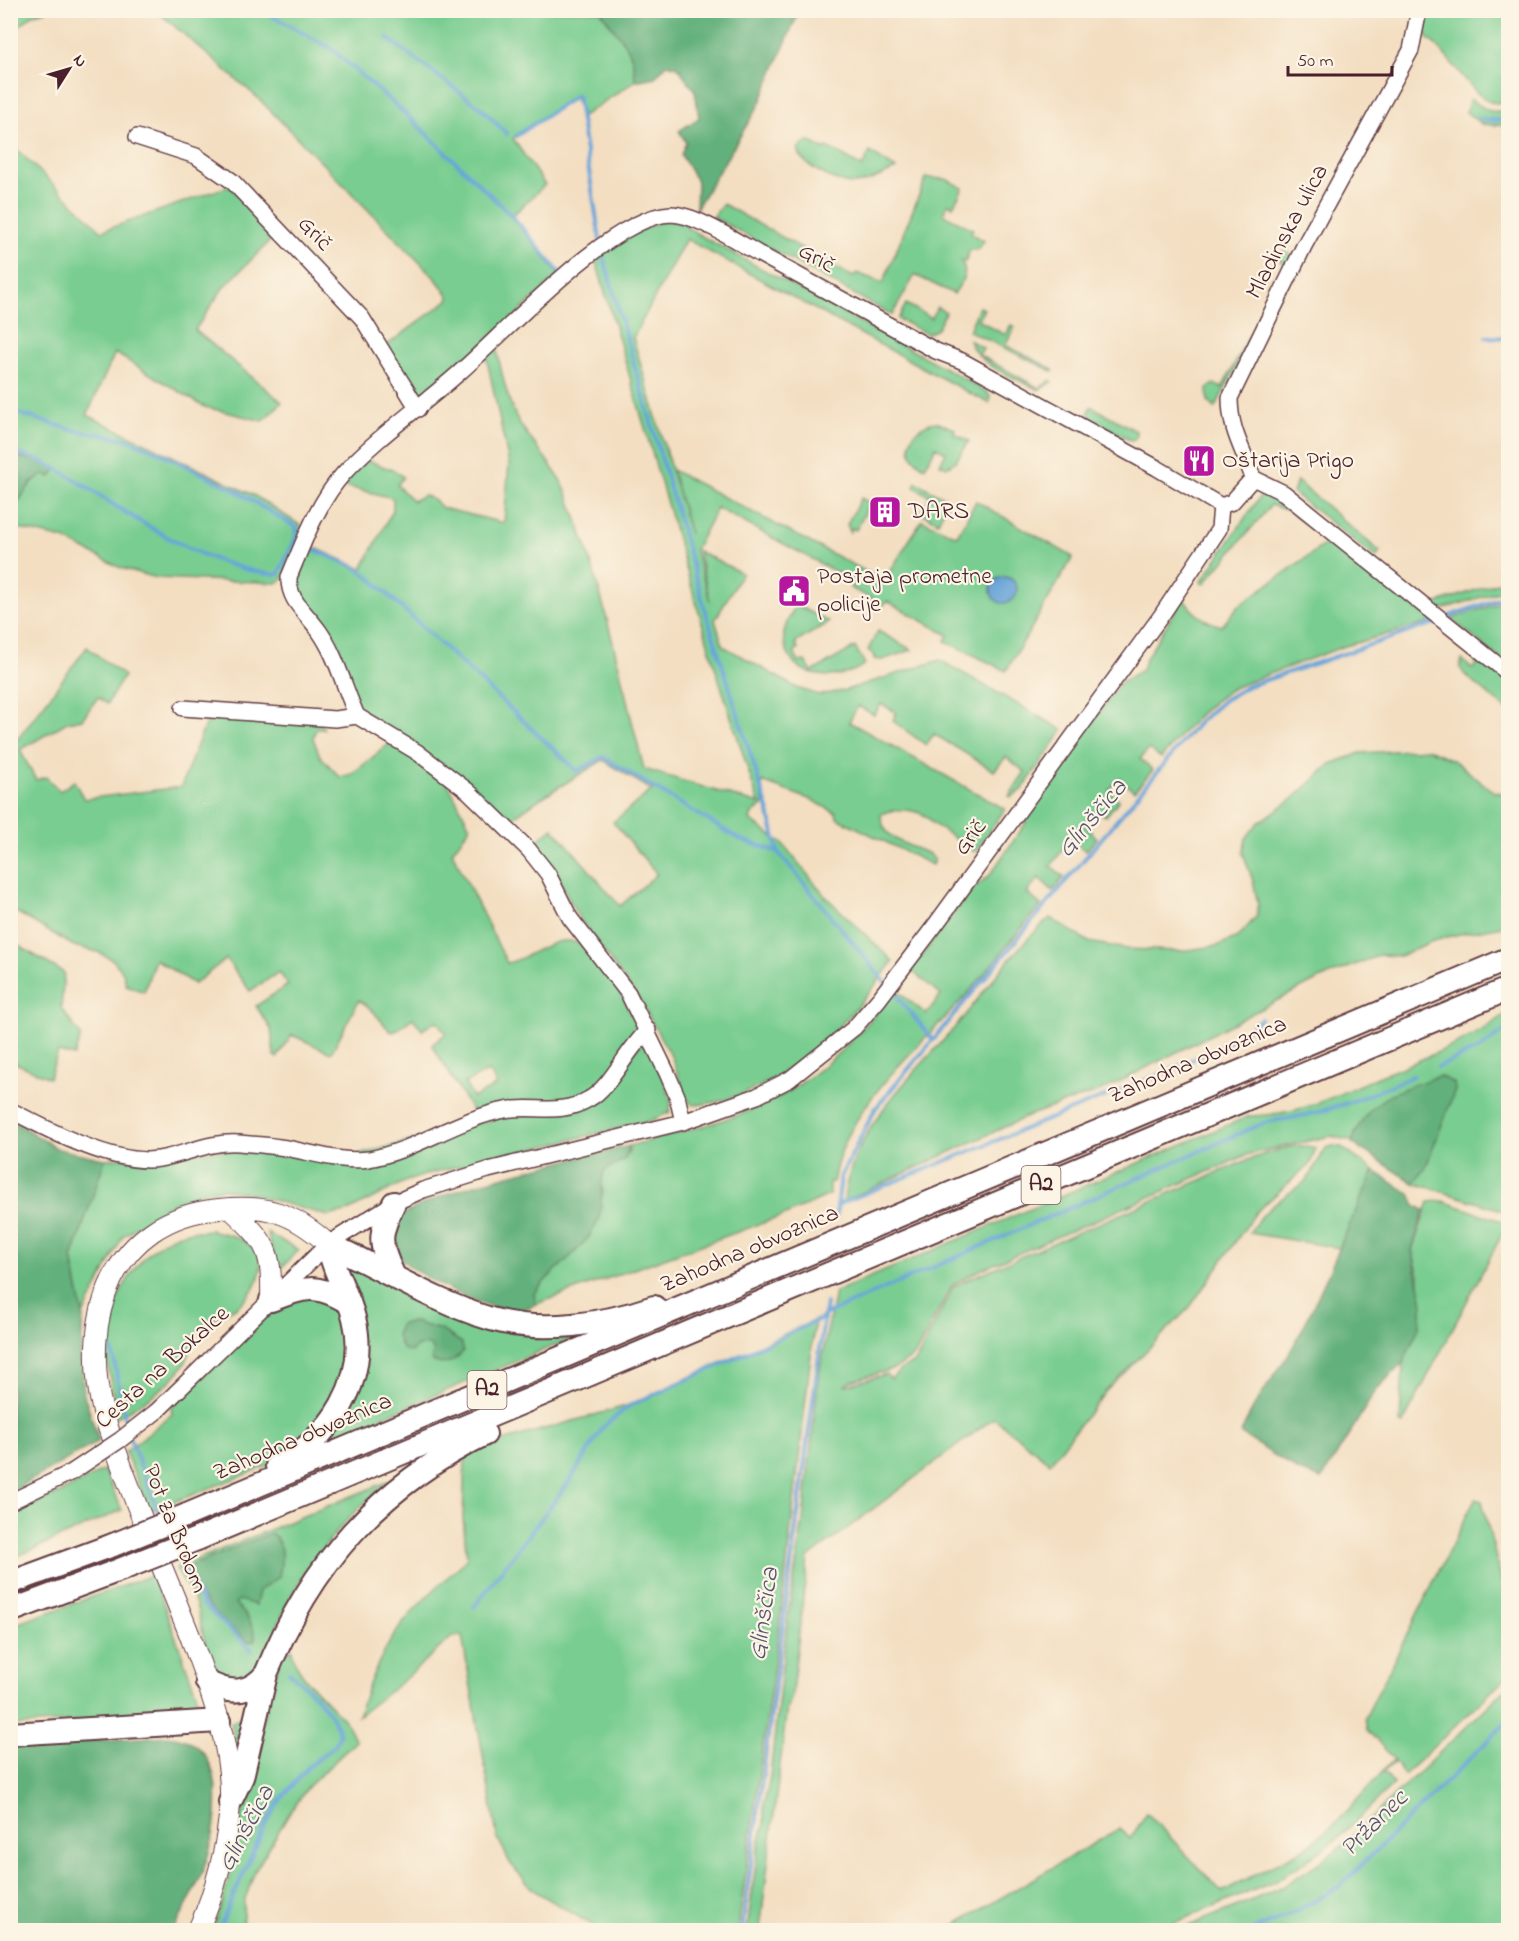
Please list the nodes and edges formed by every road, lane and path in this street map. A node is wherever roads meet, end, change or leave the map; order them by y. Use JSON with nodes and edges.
{"nodes":[{"id":1,"x":1419,"y":10,"type":"edge"},
{"id":2,"x":137,"y":137,"type":"dead end"},
{"id":3,"x":418,"y":409,"type":"junction"},
{"id":4,"x":1253,"y":478,"type":"junction"},
{"id":5,"x":1221,"y":506,"type":"junction"},
{"id":6,"x":1509,"y":674,"type":"edge"},
{"id":7,"x":183,"y":708,"type":"dead end"},
{"id":8,"x":357,"y":716,"type":"junction"},
{"id":9,"x":1509,"y":959,"type":"edge"},
{"id":10,"x":1509,"y":989,"type":"edge"},
{"id":11,"x":648,"y":1030,"type":"junction"},
{"id":12,"x":10,"y":1110,"type":"edge"},
{"id":13,"x":683,"y":1122,"type":"junction"},
{"id":14,"x":394,"y":1203,"type":"junction"},
{"id":15,"x":228,"y":1210,"type":"junction"},
{"id":16,"x":327,"y":1244,"type":"junction"},
{"id":17,"x":393,"y":1274,"type":"junction"},
{"id":18,"x":722,"y":1291,"type":"junction"},
{"id":19,"x":271,"y":1300,"type":"junction"},
{"id":20,"x":349,"y":1303,"type":"junction"},
{"id":21,"x":573,"y":1382,"type":"junction"},
{"id":22,"x":252,"y":1489,"type":"junction"},
{"id":23,"x":10,"y":1502,"type":"edge"},
{"id":24,"x":10,"y":1583,"type":"edge"},
{"id":25,"x":10,"y":1611,"type":"edge"},
{"id":26,"x":266,"y":1674,"type":"junction"},
{"id":27,"x":207,"y":1682,"type":"junction"},
{"id":28,"x":219,"y":1721,"type":"junction"},
{"id":29,"x":10,"y":1734,"type":"edge"},
{"id":30,"x":230,"y":1802,"type":"junction"},
{"id":31,"x":198,"y":1930,"type":"edge"}],
"edges":[{"from":1,"to":4,"type":"street","name":"Mladinska ulica"},
{"from":2,"to":3,"type":"street","name":"Grič"},
{"from":3,"to":5,"type":"street","name":"Grič"},
{"from":3,"to":8,"type":"street","name":"Grič"},
{"from":4,"to":5,"type":"street"},
{"from":4,"to":6,"type":"street"},
{"from":5,"to":13,"type":"street","name":"Grič"},
{"from":7,"to":8,"type":"street"},
{"from":8,"to":11,"type":"street"},
{"from":9,"to":18,"type":"highway","name":"Zahodna obvoznica","number":"A2"},
{"from":10,"to":21,"type":"highway","number":"A2"},
{"from":11,"to":12,"type":"street"},
{"from":11,"to":13,"type":"street"},
{"from":13,"to":14,"type":"street","name":"Grič"},
{"from":14,"to":16,"type":"street","name":"Cesta na Bokalce"},
{"from":14,"to":17,"type":"highway"},
{"from":15,"to":16,"type":"main road"},
{"from":15,"to":19,"type":"main road"},
{"from":15,"to":27,"type":"main road","name":"Pot za Brdom"},
{"from":16,"to":17,"type":"highway"},
{"from":16,"to":19,"type":"street","name":"Cesta na Bokalce"},
{"from":16,"to":20,"type":"highway"},
{"from":17,"to":18,"type":"highway"},
{"from":18,"to":22,"type":"highway","name":"Zahodna obvoznica","number":"A2"},
{"from":19,"to":20,"type":"highway"},
{"from":19,"to":23,"type":"street","name":"Cesta na Bokalce","bridge":true},
{"from":20,"to":22,"type":"highway"},
{"from":21,"to":25,"type":"highway","number":"A2","bridge":true},
{"from":21,"to":26,"type":"highway"},
{"from":22,"to":24,"type":"highway","name":"Zahodna obvoznica","number":"A2","bridge":true},
{"from":26,"to":27,"type":"highway"},
{"from":26,"to":30,"type":"highway"},
{"from":27,"to":28,"type":"main road","name":"Pot za Brdom"},
{"from":28,"to":29,"type":"highway"},
{"from":28,"to":30,"type":"main road","name":"Pot za Brdom"},
{"from":30,"to":31,"type":"main road","name":"Pot za Brdom"}]}
